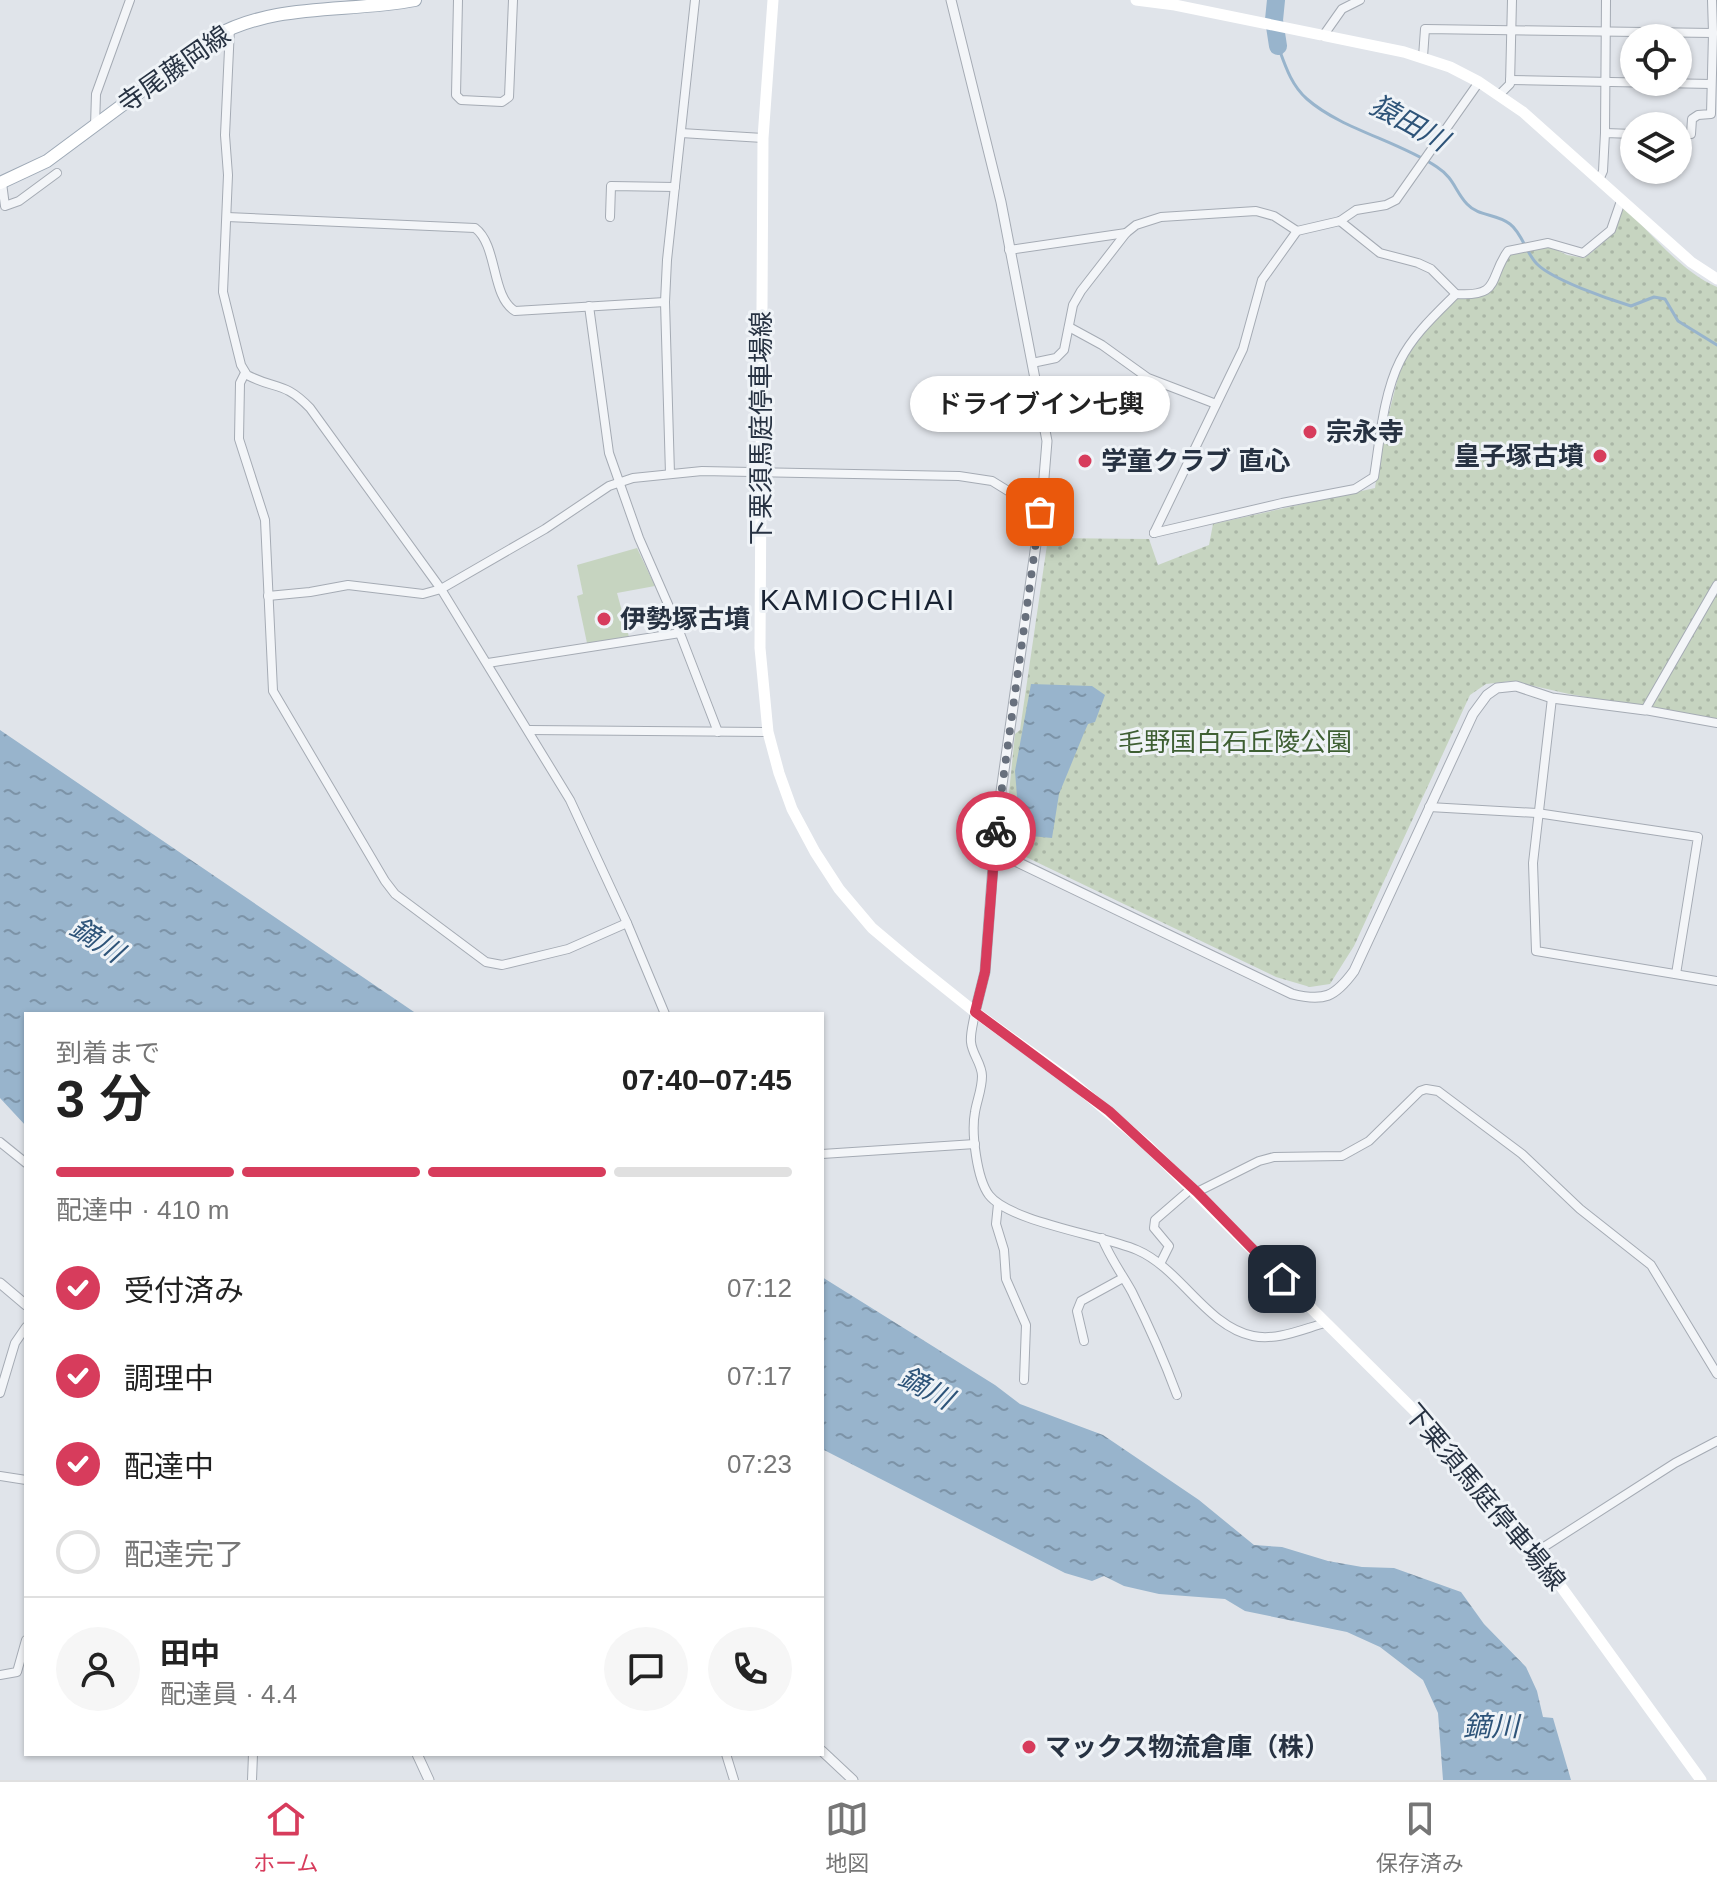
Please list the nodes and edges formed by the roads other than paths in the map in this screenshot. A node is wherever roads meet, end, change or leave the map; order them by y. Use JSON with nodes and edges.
{"nodes":[{"id":1,"x":130,"y":0,"type":"edge"},
{"id":2,"x":415,"y":0,"type":"edge"},
{"id":3,"x":458,"y":0,"type":"edge"},
{"id":4,"x":513,"y":0,"type":"edge"},
{"id":5,"x":695,"y":0,"type":"edge"},
{"id":6,"x":773,"y":0,"type":"edge"},
{"id":7,"x":951,"y":0,"type":"edge"},
{"id":8,"x":1136,"y":0,"type":"edge"},
{"id":9,"x":1360,"y":0,"type":"edge"},
{"id":10,"x":1512,"y":0,"type":"edge"},
{"id":11,"x":1606,"y":0,"type":"edge"},
{"id":12,"x":1712,"y":0,"type":"edge"},
{"id":13,"x":230,"y":27,"type":"junction"},
{"id":14,"x":1511,"y":31,"type":"junction"},
{"id":15,"x":1606,"y":32,"type":"junction"},
{"id":16,"x":1713,"y":33,"type":"junction"},
{"id":17,"x":1323,"y":36,"type":"junction"},
{"id":18,"x":1423,"y":57,"type":"junction"},
{"id":19,"x":1510,"y":80,"type":"junction"},
{"id":20,"x":1479,"y":82,"type":"junction"},
{"id":21,"x":1605,"y":82,"type":"junction"},
{"id":22,"x":1711,"y":84,"type":"junction"},
{"id":23,"x":1499,"y":95,"type":"junction"},
{"id":24,"x":1692,"y":119,"type":"edge"},
{"id":25,"x":95,"y":126,"type":"junction"},
{"id":26,"x":681,"y":133,"type":"junction"},
{"id":27,"x":1605,"y":133,"type":"junction"},
{"id":28,"x":1620,"y":134,"type":"edge"},
{"id":29,"x":763,"y":138,"type":"junction"},
{"id":30,"x":57,"y":173,"type":"dead end"},
{"id":31,"x":1599,"y":180,"type":"junction"},
{"id":32,"x":1,"y":183,"type":"edge"},
{"id":33,"x":675,"y":187,"type":"junction"},
{"id":34,"x":1621,"y":201,"type":"junction"},
{"id":35,"x":227,"y":217,"type":"junction"},
{"id":36,"x":610,"y":217,"type":"dead end"},
{"id":37,"x":1340,"y":221,"type":"junction"},
{"id":38,"x":1297,"y":231,"type":"junction"},
{"id":39,"x":1126,"y":233,"type":"junction"},
{"id":40,"x":1009,"y":250,"type":"junction"},
{"id":41,"x":1717,"y":279,"type":"edge"},
{"id":42,"x":1456,"y":294,"type":"junction"},
{"id":43,"x":665,"y":302,"type":"junction"},
{"id":44,"x":589,"y":306,"type":"junction"},
{"id":45,"x":1069,"y":327,"type":"junction"},
{"id":46,"x":1032,"y":363,"type":"junction"},
{"id":47,"x":245,"y":373,"type":"junction"},
{"id":48,"x":1216,"y":404,"type":"junction"},
{"id":49,"x":762,"y":471,"type":"junction"},
{"id":50,"x":670,"y":474,"type":"junction"},
{"id":51,"x":619,"y":481,"type":"junction"},
{"id":52,"x":1042,"y":502,"type":"junction"},
{"id":53,"x":1717,"y":585,"type":"edge"},
{"id":54,"x":441,"y":589,"type":"junction"},
{"id":55,"x":268,"y":596,"type":"junction"},
{"id":56,"x":680,"y":633,"type":"junction"},
{"id":57,"x":488,"y":663,"type":"junction"},
{"id":58,"x":1552,"y":698,"type":"junction"},
{"id":59,"x":1645,"y":710,"type":"junction"},
{"id":60,"x":1717,"y":723,"type":"edge"},
{"id":61,"x":529,"y":730,"type":"junction"},
{"id":62,"x":718,"y":732,"type":"junction"},
{"id":63,"x":768,"y":732,"type":"junction"},
{"id":64,"x":1429,"y":807,"type":"junction"},
{"id":65,"x":1537,"y":813,"type":"junction"},
{"id":66,"x":993,"y":854,"type":"junction"},
{"id":67,"x":627,"y":923,"type":"junction"},
{"id":68,"x":1676,"y":974,"type":"junction"},
{"id":69,"x":1717,"y":981,"type":"edge"},
{"id":70,"x":664,"y":1012,"type":"edge"},
{"id":71,"x":975,"y":1012,"type":"junction"},
{"id":72,"x":0,"y":1142,"type":"edge"},
{"id":73,"x":975,"y":1144,"type":"junction"},
{"id":74,"x":824,"y":1154,"type":"edge"},
{"id":75,"x":24,"y":1161,"type":"edge"},
{"id":76,"x":1195,"y":1190,"type":"junction"},
{"id":77,"x":998,"y":1204,"type":"junction"},
{"id":78,"x":1102,"y":1238,"type":"junction"},
{"id":79,"x":1161,"y":1262,"type":"junction"},
{"id":80,"x":1123,"y":1278,"type":"junction"},
{"id":81,"x":0,"y":1283,"type":"edge"},
{"id":82,"x":24,"y":1303,"type":"edge"},
{"id":83,"x":1325,"y":1323,"type":"junction"},
{"id":84,"x":24,"y":1330,"type":"edge"},
{"id":85,"x":1084,"y":1341,"type":"dead end"},
{"id":86,"x":1717,"y":1374,"type":"edge"},
{"id":87,"x":1024,"y":1380,"type":"dead end"},
{"id":88,"x":0,"y":1393,"type":"edge"},
{"id":89,"x":1177,"y":1395,"type":"dead end"},
{"id":90,"x":1717,"y":1441,"type":"edge"},
{"id":91,"x":0,"y":1476,"type":"edge"},
{"id":92,"x":24,"y":1480,"type":"edge"},
{"id":93,"x":1536,"y":1552,"type":"junction"},
{"id":94,"x":24,"y":1647,"type":"edge"},
{"id":95,"x":0,"y":1675,"type":"edge"},
{"id":96,"x":824,"y":1753,"type":"edge"},
{"id":97,"x":253,"y":1756,"type":"edge"},
{"id":98,"x":418,"y":1756,"type":"edge"},
{"id":99,"x":727,"y":1756,"type":"edge"},
{"id":100,"x":252,"y":1780,"type":"edge"},
{"id":101,"x":429,"y":1780,"type":"edge"},
{"id":102,"x":734,"y":1780,"type":"edge"},
{"id":103,"x":853,"y":1780,"type":"edge"},
{"id":104,"x":1701,"y":1780,"type":"edge"}],
"edges":[{"from":1,"to":25,"type":"street"},
{"from":2,"to":13,"type":"main road","name":"寺尾藤岡線"},
{"from":3,"to":4,"type":"street"},
{"from":5,"to":26,"type":"street"},
{"from":6,"to":29,"type":"main road","name":"下栗須馬庭停車場線"},
{"from":7,"to":40,"type":"street"},
{"from":8,"to":17,"type":"main road"},
{"from":9,"to":17,"type":"street"},
{"from":10,"to":14,"type":"street"},
{"from":11,"to":15,"type":"street"},
{"from":12,"to":16,"type":"street"},
{"from":13,"to":25,"type":"main road","name":"寺尾藤岡線"},
{"from":13,"to":35,"type":"street"},
{"from":14,"to":15,"type":"street"},
{"from":14,"to":18,"type":"street"},
{"from":14,"to":19,"type":"street"},
{"from":15,"to":16,"type":"street"},
{"from":15,"to":21,"type":"street"},
{"from":16,"to":22,"type":"street"},
{"from":17,"to":18,"type":"main road"},
{"from":18,"to":20,"type":"main road"},
{"from":19,"to":21,"type":"street"},
{"from":19,"to":23,"type":"street"},
{"from":20,"to":23,"type":"main road"},
{"from":20,"to":37,"type":"street"},
{"from":21,"to":22,"type":"street"},
{"from":21,"to":27,"type":"street"},
{"from":22,"to":24,"type":"street"},
{"from":23,"to":31,"type":"main road"},
{"from":25,"to":32,"type":"main road","name":"寺尾藤岡線"},
{"from":26,"to":29,"type":"street"},
{"from":26,"to":33,"type":"street"},
{"from":27,"to":28,"type":"street"},
{"from":27,"to":31,"type":"street"},
{"from":29,"to":49,"type":"main road","name":"下栗須馬庭停車場線"},
{"from":30,"to":32,"type":"street"},
{"from":31,"to":34,"type":"main road"},
{"from":33,"to":36,"type":"street"},
{"from":33,"to":43,"type":"street"},
{"from":34,"to":41,"type":"main road"},
{"from":34,"to":42,"type":"street"},
{"from":35,"to":44,"type":"street"},
{"from":35,"to":47,"type":"street"},
{"from":37,"to":38,"type":"street"},
{"from":37,"to":42,"type":"street"},
{"from":38,"to":39,"type":"street"},
{"from":38,"to":48,"type":"street"},
{"from":39,"to":40,"type":"street"},
{"from":39,"to":45,"type":"street"},
{"from":40,"to":46,"type":"street"},
{"from":42,"to":48,"type":"street"},
{"from":43,"to":44,"type":"street"},
{"from":43,"to":50,"type":"street"},
{"from":44,"to":51,"type":"street"},
{"from":45,"to":46,"type":"street"},
{"from":45,"to":48,"type":"street"},
{"from":46,"to":52,"type":"street"},
{"from":47,"to":54,"type":"street"},
{"from":47,"to":55,"type":"street"},
{"from":49,"to":50,"type":"street"},
{"from":49,"to":52,"type":"street"},
{"from":49,"to":63,"type":"main road","name":"下栗須馬庭停車場線"},
{"from":50,"to":51,"type":"street"},
{"from":51,"to":54,"type":"street"},
{"from":51,"to":56,"type":"street"},
{"from":52,"to":66,"type":"street"},
{"from":53,"to":59,"type":"street"},
{"from":54,"to":55,"type":"street"},
{"from":54,"to":57,"type":"street"},
{"from":55,"to":67,"type":"street"},
{"from":56,"to":57,"type":"street"},
{"from":56,"to":62,"type":"street"},
{"from":57,"to":61,"type":"street"},
{"from":58,"to":59,"type":"street"},
{"from":58,"to":64,"type":"street"},
{"from":58,"to":65,"type":"street"},
{"from":59,"to":60,"type":"street"},
{"from":61,"to":62,"type":"street"},
{"from":61,"to":67,"type":"street"},
{"from":62,"to":63,"type":"street"},
{"from":63,"to":71,"type":"main road","name":"下栗須馬庭停車場線"},
{"from":64,"to":65,"type":"street"},
{"from":64,"to":66,"type":"street"},
{"from":65,"to":68,"type":"street"},
{"from":65,"to":68,"type":"street"},
{"from":66,"to":71,"type":"street"},
{"from":67,"to":70,"type":"street"},
{"from":68,"to":69,"type":"street"},
{"from":71,"to":73,"type":"street"},
{"from":71,"to":76,"type":"main road","name":"下栗須馬庭停車場線"},
{"from":72,"to":75,"type":"street"},
{"from":73,"to":74,"type":"street"},
{"from":73,"to":77,"type":"street"},
{"from":76,"to":79,"type":"street"},
{"from":76,"to":83,"type":"main road","name":"下栗須馬庭停車場線"},
{"from":76,"to":86,"type":"street"},
{"from":77,"to":78,"type":"street"},
{"from":77,"to":87,"type":"street"},
{"from":78,"to":79,"type":"street"},
{"from":78,"to":80,"type":"street"},
{"from":79,"to":83,"type":"street"},
{"from":80,"to":85,"type":"street"},
{"from":80,"to":89,"type":"street"},
{"from":81,"to":82,"type":"street"},
{"from":83,"to":93,"type":"main road","name":"下栗須馬庭停車場線"},
{"from":84,"to":88,"type":"street"},
{"from":90,"to":93,"type":"street"},
{"from":91,"to":92,"type":"street"},
{"from":93,"to":104,"type":"main road","name":"下栗須馬庭停車場線"},
{"from":94,"to":95,"type":"street"},
{"from":96,"to":103,"type":"street"},
{"from":97,"to":100,"type":"street"},
{"from":98,"to":101,"type":"street"},
{"from":99,"to":102,"type":"street"}]}
